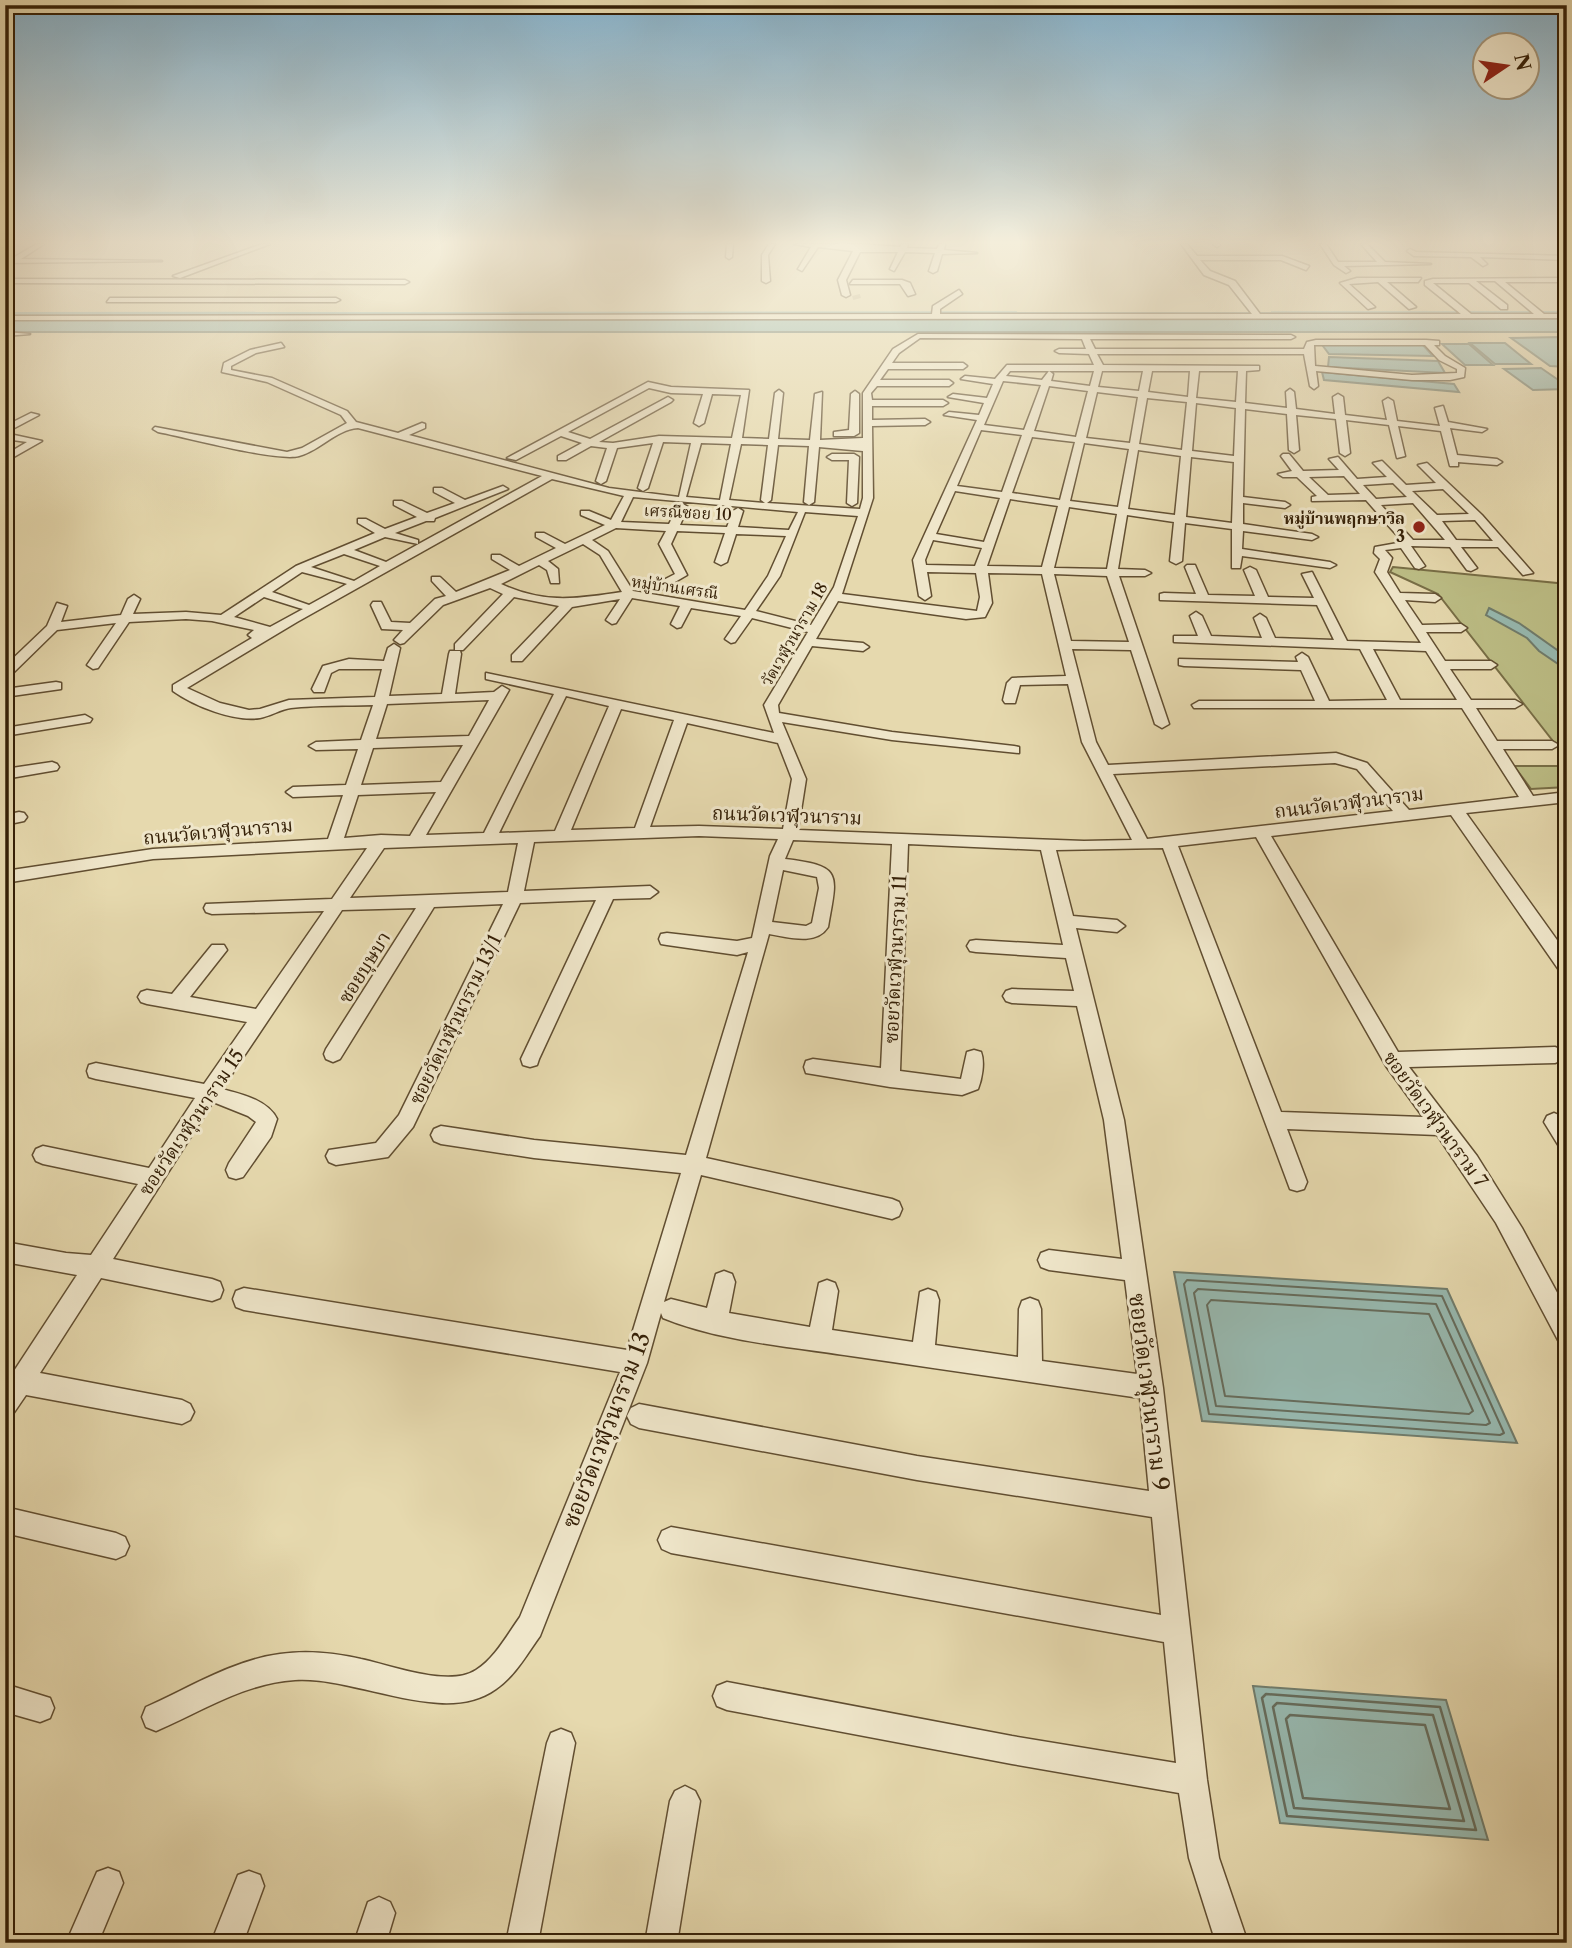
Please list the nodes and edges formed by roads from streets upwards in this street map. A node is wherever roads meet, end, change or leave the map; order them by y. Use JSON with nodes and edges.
{"nodes":[{"id":1,"x":1085,"y":337,"type":"junction"},
{"id":2,"x":1291,"y":337,"type":"dead end"},
{"id":3,"x":1426,"y":342,"type":"junction"},
{"id":4,"x":1439,"y":343,"type":"dead end"},
{"id":5,"x":281,"y":345,"type":"dead end"},
{"id":6,"x":1059,"y":351,"type":"dead end"},
{"id":7,"x":1092,"y":351,"type":"junction"},
{"id":8,"x":1308,"y":352,"type":"junction"},
{"id":9,"x":886,"y":366,"type":"junction"},
{"id":10,"x":963,"y":366,"type":"dead end"},
{"id":11,"x":1099,"y":367,"type":"junction"},
{"id":12,"x":1051,"y":368,"type":"junction"},
{"id":13,"x":1148,"y":368,"type":"junction"},
{"id":14,"x":1195,"y":368,"type":"junction"},
{"id":15,"x":1242,"y":368,"type":"junction"},
{"id":16,"x":1256,"y":368,"type":"dead end"},
{"id":17,"x":1310,"y":368,"type":"junction"},
{"id":18,"x":965,"y":379,"type":"dead end"},
{"id":19,"x":999,"y":380,"type":"junction"},
{"id":20,"x":873,"y":383,"type":"junction"},
{"id":21,"x":948,"y":383,"type":"dead end"},
{"id":22,"x":1046,"y":384,"type":"junction"},
{"id":23,"x":1314,"y":386,"type":"dead end"},
{"id":24,"x":1094,"y":389,"type":"junction"},
{"id":25,"x":708,"y":391,"type":"junction"},
{"id":26,"x":1290,"y":392,"type":"dead end"},
{"id":27,"x":779,"y":393,"type":"dead end"},
{"id":28,"x":819,"y":394,"type":"dead end"},
{"id":29,"x":855,"y":394,"type":"dead end"},
{"id":30,"x":670,"y":395,"type":"junction"},
{"id":31,"x":1143,"y":395,"type":"junction"},
{"id":32,"x":954,"y":397,"type":"dead end"},
{"id":33,"x":1338,"y":397,"type":"dead end"},
{"id":34,"x":1192,"y":400,"type":"junction"},
{"id":35,"x":990,"y":401,"type":"junction"},
{"id":36,"x":1388,"y":401,"type":"dead end"},
{"id":37,"x":867,"y":402,"type":"junction"},
{"id":38,"x":943,"y":402,"type":"dead end"},
{"id":39,"x":1241,"y":406,"type":"junction"},
{"id":40,"x":1440,"y":408,"type":"dead end"},
{"id":41,"x":1292,"y":412,"type":"junction"},
{"id":42,"x":34,"y":415,"type":"dead end"},
{"id":43,"x":949,"y":415,"type":"dead end"},
{"id":44,"x":664,"y":416,"type":"dead end"},
{"id":45,"x":1340,"y":417,"type":"junction"},
{"id":46,"x":925,"y":422,"type":"dead end"},
{"id":47,"x":980,"y":422,"type":"junction"},
{"id":48,"x":699,"y":423,"type":"dead end"},
{"id":49,"x":867,"y":423,"type":"junction"},
{"id":50,"x":1393,"y":423,"type":"junction"},
{"id":51,"x":353,"y":425,"type":"junction"},
{"id":52,"x":422,"y":426,"type":"dead end"},
{"id":53,"x":1445,"y":427,"type":"junction"},
{"id":54,"x":158,"y":429,"type":"dead end"},
{"id":55,"x":1482,"y":429,"type":"dead end"},
{"id":56,"x":5,"y":430,"type":"edge"},
{"id":57,"x":560,"y":432,"type":"junction"},
{"id":58,"x":1028,"y":433,"type":"junction"},
{"id":59,"x":5,"y":436,"type":"edge"},
{"id":60,"x":195,"y":436,"type":"junction"},
{"id":61,"x":399,"y":436,"type":"junction"},
{"id":62,"x":659,"y":439,"type":"junction"},
{"id":63,"x":816,"y":439,"type":"junction"},
{"id":64,"x":697,"y":440,"type":"junction"},
{"id":65,"x":1080,"y":440,"type":"junction"},
{"id":66,"x":736,"y":441,"type":"junction"},
{"id":67,"x":590,"y":442,"type":"junction"},
{"id":68,"x":773,"y":442,"type":"junction"},
{"id":69,"x":177,"y":444,"type":"dead end"},
{"id":70,"x":867,"y":445,"type":"junction"},
{"id":71,"x":1449,"y":445,"type":"junction"},
{"id":72,"x":614,"y":446,"type":"junction"},
{"id":73,"x":1133,"y":446,"type":"junction"},
{"id":74,"x":1462,"y":446,"type":"dead end"},
{"id":75,"x":1186,"y":453,"type":"junction"},
{"id":76,"x":1345,"y":453,"type":"dead end"},
{"id":77,"x":288,"y":455,"type":"junction"},
{"id":78,"x":814,"y":456,"type":"junction"},
{"id":79,"x":1400,"y":456,"type":"dead end"},
{"id":80,"x":512,"y":458,"type":"dead end"},
{"id":81,"x":562,"y":458,"type":"dead end"},
{"id":82,"x":5,"y":459,"type":"edge"},
{"id":83,"x":1334,"y":459,"type":"dead end"},
{"id":84,"x":1240,"y":460,"type":"junction"},
{"id":85,"x":1497,"y":462,"type":"dead end"},
{"id":86,"x":1378,"y":463,"type":"dead end"},
{"id":87,"x":270,"y":464,"type":"dead end"},
{"id":88,"x":1423,"y":465,"type":"dead end"},
{"id":89,"x":544,"y":474,"type":"junction"},
{"id":90,"x":1283,"y":474,"type":"dead end"},
{"id":91,"x":1300,"y":474,"type":"junction"},
{"id":92,"x":1351,"y":477,"type":"junction"},
{"id":93,"x":601,"y":481,"type":"dead end"},
{"id":94,"x":1400,"y":484,"type":"junction"},
{"id":95,"x":643,"y":488,"type":"dead end"},
{"id":96,"x":952,"y":488,"type":"junction"},
{"id":97,"x":1448,"y":489,"type":"junction"},
{"id":98,"x":438,"y":490,"type":"dead end"},
{"id":99,"x":1470,"y":490,"type":"dead end"},
{"id":100,"x":1007,"y":495,"type":"junction"},
{"id":101,"x":628,"y":498,"type":"dead end"},
{"id":102,"x":725,"y":499,"type":"dead end"},
{"id":103,"x":1238,"y":499,"type":"junction"},
{"id":104,"x":1370,"y":499,"type":"junction"},
{"id":105,"x":766,"y":500,"type":"dead end"},
{"id":106,"x":1416,"y":500,"type":"junction"},
{"id":107,"x":810,"y":502,"type":"dead end"},
{"id":108,"x":1063,"y":502,"type":"junction"},
{"id":109,"x":398,"y":503,"type":"dead end"},
{"id":110,"x":852,"y":503,"type":"dead end"},
{"id":111,"x":466,"y":504,"type":"junction"},
{"id":112,"x":1285,"y":505,"type":"dead end"},
{"id":113,"x":738,"y":511,"type":"dead end"},
{"id":114,"x":1124,"y":511,"type":"junction"},
{"id":115,"x":585,"y":513,"type":"dead end"},
{"id":116,"x":864,"y":513,"type":"junction"},
{"id":117,"x":801,"y":514,"type":"dead end"},
{"id":118,"x":425,"y":518,"type":"junction"},
{"id":119,"x":1434,"y":518,"type":"junction"},
{"id":120,"x":1388,"y":519,"type":"junction"},
{"id":121,"x":1179,"y":520,"type":"junction"},
{"id":122,"x":1343,"y":520,"type":"dead end"},
{"id":123,"x":1484,"y":520,"type":"junction"},
{"id":124,"x":362,"y":521,"type":"dead end"},
{"id":125,"x":447,"y":523,"type":"dead end"},
{"id":126,"x":614,"y":525,"type":"junction"},
{"id":127,"x":674,"y":527,"type":"junction"},
{"id":128,"x":1237,"y":527,"type":"junction"},
{"id":129,"x":731,"y":530,"type":"junction"},
{"id":130,"x":384,"y":533,"type":"junction"},
{"id":131,"x":792,"y":533,"type":"junction"},
{"id":132,"x":540,"y":535,"type":"dead end"},
{"id":133,"x":930,"y":537,"type":"junction"},
{"id":134,"x":1312,"y":537,"type":"dead end"},
{"id":135,"x":585,"y":540,"type":"junction"},
{"id":136,"x":414,"y":542,"type":"dead end"},
{"id":137,"x":988,"y":545,"type":"junction"},
{"id":138,"x":1406,"y":545,"type":"junction"},
{"id":139,"x":1454,"y":545,"type":"junction"},
{"id":140,"x":1503,"y":546,"type":"junction"},
{"id":141,"x":566,"y":549,"type":"junction"},
{"id":142,"x":1528,"y":549,"type":"dead end"},
{"id":143,"x":344,"y":550,"type":"junction"},
{"id":144,"x":1237,"y":552,"type":"junction"},
{"id":145,"x":496,"y":556,"type":"dead end"},
{"id":146,"x":541,"y":561,"type":"junction"},
{"id":147,"x":1176,"y":561,"type":"dead end"},
{"id":148,"x":721,"y":562,"type":"dead end"},
{"id":149,"x":381,"y":563,"type":"dead end"},
{"id":150,"x":1330,"y":565,"type":"dead end"},
{"id":151,"x":1236,"y":566,"type":"dead end"},
{"id":152,"x":1419,"y":566,"type":"dead end"},
{"id":153,"x":300,"y":568,"type":"junction"},
{"id":154,"x":919,"y":568,"type":"junction"},
{"id":155,"x":1191,"y":568,"type":"dead end"},
{"id":156,"x":1471,"y":568,"type":"dead end"},
{"id":157,"x":980,"y":569,"type":"junction"},
{"id":158,"x":1250,"y":570,"type":"dead end"},
{"id":159,"x":519,"y":571,"type":"junction"},
{"id":160,"x":1047,"y":571,"type":"junction"},
{"id":161,"x":1112,"y":572,"type":"junction"},
{"id":162,"x":1145,"y":573,"type":"dead end"},
{"id":163,"x":1527,"y":573,"type":"dead end"},
{"id":164,"x":1308,"y":574,"type":"dead end"},
{"id":165,"x":436,"y":579,"type":"dead end"},
{"id":166,"x":555,"y":580,"type":"dead end"},
{"id":167,"x":348,"y":581,"type":"dead end"},
{"id":168,"x":491,"y":584,"type":"junction"},
{"id":169,"x":656,"y":589,"type":"dead end"},
{"id":170,"x":263,"y":593,"type":"junction"},
{"id":171,"x":511,"y":593,"type":"junction"},
{"id":172,"x":837,"y":593,"type":"junction"},
{"id":173,"x":629,"y":594,"type":"junction"},
{"id":174,"x":453,"y":596,"type":"junction"},
{"id":175,"x":905,"y":596,"type":"dead end"},
{"id":176,"x":925,"y":596,"type":"dead end"},
{"id":177,"x":1395,"y":596,"type":"junction"},
{"id":178,"x":1164,"y":597,"type":"dead end"},
{"id":179,"x":1203,"y":597,"type":"junction"},
{"id":180,"x":1435,"y":598,"type":"dead end"},
{"id":181,"x":134,"y":599,"type":"dead end"},
{"id":182,"x":1263,"y":600,"type":"junction"},
{"id":183,"x":1322,"y":602,"type":"junction"},
{"id":184,"x":568,"y":604,"type":"junction"},
{"id":185,"x":687,"y":604,"type":"junction"},
{"id":186,"x":303,"y":605,"type":"dead end"},
{"id":187,"x":377,"y":605,"type":"dead end"},
{"id":188,"x":61,"y":606,"type":"dead end"},
{"id":189,"x":747,"y":613,"type":"junction"},
{"id":190,"x":1196,"y":616,"type":"dead end"},
{"id":191,"x":226,"y":617,"type":"junction"},
{"id":192,"x":1260,"y":618,"type":"dead end"},
{"id":193,"x":125,"y":619,"type":"junction"},
{"id":194,"x":612,"y":620,"type":"dead end"},
{"id":195,"x":677,"y":624,"type":"dead end"},
{"id":196,"x":52,"y":627,"type":"junction"},
{"id":197,"x":412,"y":627,"type":"junction"},
{"id":198,"x":1461,"y":628,"type":"dead end"},
{"id":199,"x":1416,"y":629,"type":"junction"},
{"id":200,"x":815,"y":630,"type":"junction"},
{"id":201,"x":731,"y":639,"type":"dead end"},
{"id":202,"x":1178,"y":639,"type":"dead end"},
{"id":203,"x":1206,"y":640,"type":"junction"},
{"id":204,"x":807,"y":642,"type":"junction"},
{"id":205,"x":1270,"y":642,"type":"junction"},
{"id":206,"x":1295,"y":643,"type":"junction"},
{"id":207,"x":1342,"y":643,"type":"junction"},
{"id":208,"x":1364,"y":644,"type":"junction"},
{"id":209,"x":1065,"y":646,"type":"junction"},
{"id":210,"x":1136,"y":646,"type":"junction"},
{"id":211,"x":1427,"y":646,"type":"junction"},
{"id":212,"x":863,"y":647,"type":"dead end"},
{"id":213,"x":517,"y":658,"type":"dead end"},
{"id":214,"x":1184,"y":662,"type":"dead end"},
{"id":215,"x":93,"y":665,"type":"dead end"},
{"id":216,"x":390,"y":665,"type":"junction"},
{"id":217,"x":1439,"y":665,"type":"junction"},
{"id":218,"x":1307,"y":666,"type":"junction"},
{"id":219,"x":1491,"y":666,"type":"dead end"},
{"id":220,"x":5,"y":673,"type":"edge"},
{"id":221,"x":491,"y":677,"type":"dead end"},
{"id":222,"x":1074,"y":680,"type":"junction"},
{"id":223,"x":507,"y":681,"type":"junction"},
{"id":224,"x":168,"y":683,"type":"dead end"},
{"id":225,"x":56,"y":686,"type":"dead end"},
{"id":226,"x":319,"y":689,"type":"dead end"},
{"id":227,"x":5,"y":693,"type":"edge"},
{"id":228,"x":561,"y":693,"type":"junction"},
{"id":229,"x":499,"y":696,"type":"junction"},
{"id":230,"x":448,"y":698,"type":"junction"},
{"id":231,"x":381,"y":701,"type":"junction"},
{"id":232,"x":1010,"y":701,"type":"dead end"},
{"id":233,"x":1466,"y":704,"type":"junction"},
{"id":234,"x":1515,"y":704,"type":"dead end"},
{"id":235,"x":616,"y":705,"type":"junction"},
{"id":236,"x":1199,"y":705,"type":"dead end"},
{"id":237,"x":1324,"y":705,"type":"junction"},
{"id":238,"x":1396,"y":705,"type":"junction"},
{"id":239,"x":773,"y":718,"type":"junction"},
{"id":240,"x":85,"y":719,"type":"dead end"},
{"id":241,"x":681,"y":720,"type":"junction"},
{"id":242,"x":1162,"y":724,"type":"dead end"},
{"id":243,"x":5,"y":732,"type":"edge"},
{"id":244,"x":472,"y":740,"type":"junction"},
{"id":245,"x":784,"y":740,"type":"junction"},
{"id":246,"x":366,"y":743,"type":"junction"},
{"id":247,"x":1493,"y":745,"type":"junction"},
{"id":248,"x":1552,"y":745,"type":"dead end"},
{"id":249,"x":316,"y":746,"type":"dead end"},
{"id":250,"x":1014,"y":750,"type":"dead end"},
{"id":251,"x":52,"y":768,"type":"dead end"},
{"id":252,"x":1102,"y":770,"type":"junction"},
{"id":253,"x":5,"y":774,"type":"edge"},
{"id":254,"x":445,"y":786,"type":"junction"},
{"id":255,"x":352,"y":789,"type":"junction"},
{"id":256,"x":293,"y":792,"type":"dead end"},
{"id":257,"x":1567,"y":797,"type":"edge"},
{"id":258,"x":1529,"y":801,"type":"junction"},
{"id":259,"x":1455,"y":809,"type":"junction"},
{"id":260,"x":1405,"y":814,"type":"junction"},
{"id":261,"x":641,"y":832,"type":"junction"},
{"id":262,"x":1261,"y":832,"type":"junction"},
{"id":263,"x":789,"y":834,"type":"junction"},
{"id":264,"x":561,"y":835,"type":"junction"},
{"id":265,"x":527,"y":837,"type":"junction"},
{"id":266,"x":489,"y":838,"type":"junction"},
{"id":267,"x":416,"y":839,"type":"junction"},
{"id":268,"x":900,"y":839,"type":"junction"},
{"id":269,"x":381,"y":840,"type":"junction"},
{"id":270,"x":335,"y":842,"type":"junction"},
{"id":271,"x":1169,"y":843,"type":"junction"},
{"id":272,"x":1047,"y":844,"type":"junction"},
{"id":273,"x":1142,"y":845,"type":"junction"},
{"id":274,"x":776,"y":864,"type":"junction"},
{"id":275,"x":5,"y":877,"type":"edge"},
{"id":276,"x":650,"y":892,"type":"dead end"},
{"id":277,"x":607,"y":894,"type":"junction"},
{"id":278,"x":515,"y":896,"type":"junction"},
{"id":279,"x":429,"y":901,"type":"junction"},
{"id":280,"x":338,"y":906,"type":"junction"},
{"id":281,"x":212,"y":908,"type":"dead end"},
{"id":282,"x":1065,"y":921,"type":"junction"},
{"id":283,"x":1117,"y":926,"type":"dead end"},
{"id":284,"x":760,"y":935,"type":"junction"},
{"id":285,"x":667,"y":939,"type":"dead end"},
{"id":286,"x":976,"y":946,"type":"dead end"},
{"id":287,"x":218,"y":950,"type":"dead end"},
{"id":288,"x":1072,"y":952,"type":"junction"},
{"id":289,"x":1567,"y":968,"type":"edge"},
{"id":290,"x":1012,"y":996,"type":"dead end"},
{"id":291,"x":147,"y":997,"type":"dead end"},
{"id":292,"x":1084,"y":999,"type":"junction"},
{"id":293,"x":177,"y":1001,"type":"junction"},
{"id":294,"x":262,"y":1017,"type":"junction"},
{"id":295,"x":333,"y":1054,"type":"dead end"},
{"id":296,"x":1555,"y":1055,"type":"dead end"},
{"id":297,"x":974,"y":1058,"type":"dead end"},
{"id":298,"x":530,"y":1059,"type":"dead end"},
{"id":299,"x":1393,"y":1060,"type":"junction"},
{"id":300,"x":813,"y":1067,"type":"dead end"},
{"id":301,"x":96,"y":1071,"type":"dead end"},
{"id":302,"x":890,"y":1079,"type":"junction"},
{"id":303,"x":208,"y":1094,"type":"junction"},
{"id":304,"x":1274,"y":1120,"type":"junction"},
{"id":305,"x":1555,"y":1122,"type":"dead end"},
{"id":306,"x":1439,"y":1126,"type":"junction"},
{"id":307,"x":441,"y":1135,"type":"dead end"},
{"id":308,"x":1567,"y":1142,"type":"edge"},
{"id":309,"x":43,"y":1155,"type":"dead end"},
{"id":310,"x":337,"y":1156,"type":"dead end"},
{"id":311,"x":695,"y":1165,"type":"junction"},
{"id":312,"x":236,"y":1170,"type":"dead end"},
{"id":313,"x":153,"y":1178,"type":"junction"},
{"id":314,"x":1297,"y":1182,"type":"dead end"},
{"id":315,"x":892,"y":1209,"type":"dead end"},
{"id":316,"x":5,"y":1252,"type":"edge"},
{"id":317,"x":1049,"y":1260,"type":"dead end"},
{"id":318,"x":95,"y":1266,"type":"junction"},
{"id":319,"x":1134,"y":1271,"type":"junction"},
{"id":320,"x":723,"y":1282,"type":"dead end"},
{"id":321,"x":212,"y":1290,"type":"dead end"},
{"id":322,"x":827,"y":1292,"type":"dead end"},
{"id":323,"x":244,"y":1299,"type":"dead end"},
{"id":324,"x":928,"y":1300,"type":"dead end"},
{"id":325,"x":1030,"y":1309,"type":"dead end"},
{"id":326,"x":671,"y":1310,"type":"dead end"},
{"id":327,"x":716,"y":1322,"type":"junction"},
{"id":328,"x":1567,"y":1334,"type":"edge"},
{"id":329,"x":819,"y":1340,"type":"junction"},
{"id":330,"x":923,"y":1355,"type":"junction"},
{"id":331,"x":635,"y":1363,"type":"junction"},
{"id":332,"x":1030,"y":1372,"type":"junction"},
{"id":333,"x":13,"y":1383,"type":"edge"},
{"id":334,"x":1151,"y":1388,"type":"junction"},
{"id":335,"x":5,"y":1406,"type":"edge"},
{"id":336,"x":182,"y":1412,"type":"dead end"},
{"id":337,"x":639,"y":1416,"type":"dead end"},
{"id":338,"x":1164,"y":1506,"type":"junction"},
{"id":339,"x":5,"y":1520,"type":"edge"},
{"id":340,"x":671,"y":1540,"type":"dead end"},
{"id":341,"x":116,"y":1546,"type":"dead end"},
{"id":342,"x":1176,"y":1631,"type":"junction"},
{"id":343,"x":727,"y":1696,"type":"dead end"},
{"id":344,"x":5,"y":1698,"type":"edge"},
{"id":345,"x":40,"y":1708,"type":"dead end"},
{"id":346,"x":156,"y":1717,"type":"dead end"},
{"id":347,"x":561,"y":1743,"type":"dead end"},
{"id":348,"x":1192,"y":1780,"type":"junction"},
{"id":349,"x":685,"y":1801,"type":"dead end"},
{"id":350,"x":108,"y":1883,"type":"dead end"},
{"id":351,"x":249,"y":1885,"type":"dead end"},
{"id":352,"x":82,"y":1943,"type":"edge"},
{"id":353,"x":227,"y":1943,"type":"edge"},
{"id":354,"x":522,"y":1943,"type":"edge"},
{"id":355,"x":661,"y":1943,"type":"edge"},
{"id":356,"x":1232,"y":1943,"type":"edge"}],
"edges":[{"from":1,"to":2,"type":"street","name":"วัดเวฬุวนาราม 18"},
{"from":1,"to":7,"type":"street"},
{"from":1,"to":9,"type":"street","name":"วัดเวฬุวนาราม 18"},
{"from":3,"to":4,"type":"street"},
{"from":3,"to":8,"type":"street"},
{"from":3,"to":17,"type":"street"},
{"from":5,"to":51,"type":"street"},
{"from":6,"to":7,"type":"street"},
{"from":7,"to":8,"type":"street"},
{"from":7,"to":11,"type":"street"},
{"from":8,"to":17,"type":"street"},
{"from":9,"to":10,"type":"street"},
{"from":9,"to":20,"type":"street","name":"วัดเวฬุวนาราม 18"},
{"from":11,"to":12,"type":"street"},
{"from":11,"to":13,"type":"street"},
{"from":11,"to":24,"type":"street"},
{"from":12,"to":19,"type":"street"},
{"from":12,"to":22,"type":"street"},
{"from":13,"to":14,"type":"street"},
{"from":13,"to":31,"type":"street"},
{"from":14,"to":15,"type":"street"},
{"from":14,"to":34,"type":"street"},
{"from":15,"to":16,"type":"street"},
{"from":15,"to":39,"type":"street"},
{"from":17,"to":23,"type":"street"},
{"from":18,"to":19,"type":"street"},
{"from":19,"to":22,"type":"street"},
{"from":19,"to":35,"type":"street"},
{"from":20,"to":21,"type":"street"},
{"from":20,"to":37,"type":"street","name":"วัดเวฬุวนาราม 18"},
{"from":22,"to":24,"type":"street"},
{"from":22,"to":58,"type":"street"},
{"from":24,"to":31,"type":"street"},
{"from":24,"to":65,"type":"street"},
{"from":25,"to":30,"type":"street"},
{"from":25,"to":48,"type":"street"},
{"from":25,"to":66,"type":"street"},
{"from":26,"to":41,"type":"street"},
{"from":27,"to":68,"type":"street"},
{"from":28,"to":63,"type":"street"},
{"from":29,"to":63,"type":"street"},
{"from":30,"to":44,"type":"street"},
{"from":30,"to":57,"type":"street"},
{"from":30,"to":67,"type":"street"},
{"from":31,"to":34,"type":"street"},
{"from":31,"to":73,"type":"street"},
{"from":32,"to":35,"type":"street"},
{"from":33,"to":45,"type":"street"},
{"from":34,"to":39,"type":"street"},
{"from":34,"to":75,"type":"street"},
{"from":35,"to":47,"type":"street"},
{"from":36,"to":50,"type":"street"},
{"from":37,"to":38,"type":"street"},
{"from":37,"to":49,"type":"street","name":"วัดเวฬุวนาราม 18"},
{"from":39,"to":41,"type":"street"},
{"from":39,"to":84,"type":"street"},
{"from":40,"to":53,"type":"street"},
{"from":41,"to":45,"type":"street"},
{"from":41,"to":91,"type":"street"},
{"from":42,"to":56,"type":"street"},
{"from":43,"to":47,"type":"street"},
{"from":45,"to":50,"type":"street"},
{"from":45,"to":76,"type":"street"},
{"from":46,"to":49,"type":"street"},
{"from":47,"to":58,"type":"street"},
{"from":47,"to":96,"type":"street"},
{"from":49,"to":70,"type":"street","name":"วัดเวฬุวนาราม 18"},
{"from":50,"to":53,"type":"street"},
{"from":50,"to":79,"type":"street"},
{"from":51,"to":61,"type":"street"},
{"from":51,"to":77,"type":"street"},
{"from":52,"to":61,"type":"street"},
{"from":53,"to":55,"type":"street"},
{"from":53,"to":71,"type":"street"},
{"from":54,"to":60,"type":"street"},
{"from":57,"to":67,"type":"street"},
{"from":57,"to":80,"type":"street"},
{"from":58,"to":65,"type":"street"},
{"from":58,"to":100,"type":"street"},
{"from":59,"to":82,"type":"street"},
{"from":60,"to":69,"type":"street"},
{"from":60,"to":77,"type":"street"},
{"from":61,"to":89,"type":"street"},
{"from":62,"to":64,"type":"street"},
{"from":62,"to":72,"type":"street"},
{"from":62,"to":95,"type":"street"},
{"from":63,"to":68,"type":"street"},
{"from":63,"to":70,"type":"street"},
{"from":63,"to":78,"type":"street"},
{"from":64,"to":66,"type":"street"},
{"from":64,"to":127,"type":"street"},
{"from":65,"to":73,"type":"street"},
{"from":65,"to":108,"type":"street"},
{"from":66,"to":68,"type":"street"},
{"from":66,"to":102,"type":"street"},
{"from":67,"to":72,"type":"street"},
{"from":67,"to":81,"type":"street"},
{"from":68,"to":105,"type":"street"},
{"from":70,"to":116,"type":"street","name":"วัดเวฬุวนาราม 18"},
{"from":71,"to":74,"type":"street"},
{"from":71,"to":85,"type":"street"},
{"from":72,"to":93,"type":"street"},
{"from":73,"to":75,"type":"street"},
{"from":73,"to":114,"type":"street"},
{"from":75,"to":84,"type":"street"},
{"from":75,"to":121,"type":"street"},
{"from":77,"to":87,"type":"street"},
{"from":78,"to":107,"type":"street"},
{"from":78,"to":110,"type":"street"},
{"from":83,"to":92,"type":"street"},
{"from":84,"to":103,"type":"street"},
{"from":86,"to":94,"type":"street"},
{"from":88,"to":97,"type":"street"},
{"from":89,"to":111,"type":"street"},
{"from":89,"to":116,"type":"street"},
{"from":89,"to":231,"type":"street"},
{"from":90,"to":91,"type":"street"},
{"from":91,"to":92,"type":"street"},
{"from":91,"to":104,"type":"street"},
{"from":92,"to":94,"type":"street"},
{"from":92,"to":104,"type":"street"},
{"from":94,"to":97,"type":"street"},
{"from":94,"to":106,"type":"street"},
{"from":96,"to":100,"type":"street"},
{"from":96,"to":133,"type":"street"},
{"from":97,"to":99,"type":"street"},
{"from":97,"to":123,"type":"street"},
{"from":98,"to":111,"type":"street"},
{"from":100,"to":108,"type":"street"},
{"from":100,"to":137,"type":"street"},
{"from":101,"to":126,"type":"street"},
{"from":103,"to":112,"type":"street"},
{"from":103,"to":128,"type":"street"},
{"from":104,"to":106,"type":"street"},
{"from":104,"to":120,"type":"street"},
{"from":106,"to":119,"type":"street"},
{"from":108,"to":114,"type":"street"},
{"from":108,"to":160,"type":"street"},
{"from":109,"to":118,"type":"street"},
{"from":111,"to":118,"type":"street"},
{"from":113,"to":129,"type":"street"},
{"from":114,"to":121,"type":"street"},
{"from":114,"to":161,"type":"street"},
{"from":115,"to":126,"type":"street","name":"เศรณีซอย 10"},
{"from":116,"to":172,"type":"street","name":"วัดเวฬุวนาราม 18"},
{"from":117,"to":131,"type":"street"},
{"from":118,"to":125,"type":"street"},
{"from":118,"to":130,"type":"street"},
{"from":119,"to":123,"type":"street"},
{"from":119,"to":139,"type":"street"},
{"from":120,"to":122,"type":"street"},
{"from":120,"to":138,"type":"street"},
{"from":121,"to":128,"type":"street"},
{"from":121,"to":147,"type":"street"},
{"from":123,"to":140,"type":"street"},
{"from":124,"to":130,"type":"street"},
{"from":126,"to":127,"type":"street","name":"เศรณีซอย 10"},
{"from":126,"to":135,"type":"street"},
{"from":127,"to":129,"type":"street","name":"เศรณีซอย 10"},
{"from":127,"to":169,"type":"street"},
{"from":128,"to":134,"type":"street"},
{"from":128,"to":144,"type":"street"},
{"from":129,"to":131,"type":"street","name":"เศรณีซอย 10"},
{"from":129,"to":148,"type":"street"},
{"from":130,"to":136,"type":"street"},
{"from":130,"to":143,"type":"street"},
{"from":131,"to":189,"type":"street"},
{"from":132,"to":141,"type":"street"},
{"from":133,"to":137,"type":"street"},
{"from":133,"to":154,"type":"street"},
{"from":135,"to":141,"type":"street"},
{"from":135,"to":173,"type":"street"},
{"from":137,"to":157,"type":"street"},
{"from":138,"to":139,"type":"street"},
{"from":138,"to":152,"type":"street"},
{"from":138,"to":177,"type":"street"},
{"from":139,"to":140,"type":"street"},
{"from":139,"to":156,"type":"street"},
{"from":140,"to":142,"type":"street"},
{"from":140,"to":163,"type":"street"},
{"from":141,"to":146,"type":"street"},
{"from":143,"to":149,"type":"street"},
{"from":143,"to":153,"type":"street"},
{"from":144,"to":150,"type":"street"},
{"from":144,"to":151,"type":"street"},
{"from":145,"to":159,"type":"street"},
{"from":146,"to":159,"type":"street"},
{"from":146,"to":166,"type":"street"},
{"from":153,"to":167,"type":"street"},
{"from":153,"to":170,"type":"street"},
{"from":154,"to":157,"type":"street"},
{"from":154,"to":176,"type":"street"},
{"from":155,"to":179,"type":"street"},
{"from":157,"to":160,"type":"street"},
{"from":157,"to":172,"type":"street"},
{"from":158,"to":182,"type":"street"},
{"from":159,"to":168,"type":"street"},
{"from":160,"to":161,"type":"street"},
{"from":160,"to":209,"type":"street"},
{"from":161,"to":162,"type":"street"},
{"from":161,"to":210,"type":"street"},
{"from":164,"to":183,"type":"street"},
{"from":165,"to":174,"type":"street"},
{"from":168,"to":171,"type":"street","name":"หมู่บ้านเศรณี"},
{"from":168,"to":174,"type":"street"},
{"from":170,"to":186,"type":"street"},
{"from":170,"to":191,"type":"street"},
{"from":171,"to":184,"type":"street","name":"หมู่บ้านเศรณี"},
{"from":171,"to":230,"type":"street"},
{"from":172,"to":175,"type":"street"},
{"from":172,"to":200,"type":"street","name":"วัดเวฬุวนาราม 18"},
{"from":173,"to":184,"type":"street","name":"หมู่บ้านเศรณี"},
{"from":173,"to":185,"type":"street","name":"หมู่บ้านเศรณี"},
{"from":173,"to":194,"type":"street"},
{"from":174,"to":197,"type":"street"},
{"from":177,"to":180,"type":"street"},
{"from":177,"to":199,"type":"street"},
{"from":178,"to":179,"type":"street"},
{"from":179,"to":182,"type":"street"},
{"from":181,"to":193,"type":"street"},
{"from":182,"to":183,"type":"street"},
{"from":183,"to":207,"type":"street"},
{"from":184,"to":213,"type":"street"},
{"from":185,"to":189,"type":"street","name":"หมู่บ้านเศรณี"},
{"from":185,"to":195,"type":"street"},
{"from":187,"to":197,"type":"street"},
{"from":188,"to":196,"type":"street"},
{"from":189,"to":200,"type":"street","name":"หมู่บ้านเศรณี"},
{"from":189,"to":201,"type":"street"},
{"from":190,"to":203,"type":"street"},
{"from":191,"to":193,"type":"street"},
{"from":191,"to":224,"type":"street"},
{"from":192,"to":205,"type":"street"},
{"from":193,"to":196,"type":"street"},
{"from":193,"to":215,"type":"street"},
{"from":196,"to":220,"type":"street"},
{"from":197,"to":216,"type":"street"},
{"from":198,"to":199,"type":"street"},
{"from":199,"to":211,"type":"street"},
{"from":200,"to":204,"type":"street","name":"วัดเวฬุวนาราม 18"},
{"from":202,"to":203,"type":"street"},
{"from":203,"to":205,"type":"street"},
{"from":204,"to":212,"type":"street"},
{"from":204,"to":239,"type":"street","name":"วัดเวฬุวนาราม 18"},
{"from":205,"to":206,"type":"street"},
{"from":206,"to":207,"type":"street"},
{"from":206,"to":218,"type":"street"},
{"from":207,"to":208,"type":"street"},
{"from":208,"to":211,"type":"street"},
{"from":208,"to":238,"type":"street"},
{"from":209,"to":210,"type":"street"},
{"from":209,"to":222,"type":"street"},
{"from":210,"to":242,"type":"street"},
{"from":211,"to":217,"type":"street"},
{"from":214,"to":218,"type":"street"},
{"from":216,"to":226,"type":"street"},
{"from":216,"to":231,"type":"street"},
{"from":217,"to":219,"type":"street"},
{"from":217,"to":233,"type":"street"},
{"from":218,"to":237,"type":"street"},
{"from":221,"to":223,"type":"street"},
{"from":222,"to":232,"type":"street"},
{"from":222,"to":252,"type":"street"},
{"from":223,"to":228,"type":"street"},
{"from":223,"to":229,"type":"street"},
{"from":225,"to":227,"type":"street"},
{"from":228,"to":235,"type":"street"},
{"from":228,"to":266,"type":"street"},
{"from":229,"to":230,"type":"street"},
{"from":229,"to":244,"type":"street"},
{"from":230,"to":231,"type":"street"},
{"from":231,"to":246,"type":"street"},
{"from":233,"to":234,"type":"street"},
{"from":233,"to":238,"type":"street"},
{"from":233,"to":247,"type":"street"},
{"from":235,"to":241,"type":"street"},
{"from":235,"to":264,"type":"street"},
{"from":236,"to":237,"type":"street"},
{"from":237,"to":238,"type":"street"},
{"from":239,"to":245,"type":"street","name":"วัดเวฬุวนาราม 18"},
{"from":239,"to":250,"type":"street"},
{"from":240,"to":243,"type":"street"},
{"from":241,"to":245,"type":"street"},
{"from":241,"to":261,"type":"street"},
{"from":244,"to":246,"type":"street"},
{"from":244,"to":254,"type":"street"},
{"from":245,"to":263,"type":"street","name":"วัดเวฬุวนาราม 18"},
{"from":246,"to":249,"type":"street"},
{"from":246,"to":255,"type":"street"},
{"from":247,"to":248,"type":"street"},
{"from":247,"to":258,"type":"street"},
{"from":251,"to":253,"type":"street"},
{"from":252,"to":260,"type":"street"},
{"from":252,"to":273,"type":"street"},
{"from":254,"to":255,"type":"street"},
{"from":254,"to":267,"type":"street"},
{"from":255,"to":256,"type":"street"},
{"from":255,"to":270,"type":"street"},
{"from":257,"to":258,"type":"street","name":"ถนนวัดเวฬุวนาราม"},
{"from":258,"to":259,"type":"street","name":"ถนนวัดเวฬุวนาราม"},
{"from":259,"to":260,"type":"street","name":"ถนนวัดเวฬุวนาราม"},
{"from":259,"to":289,"type":"street"},
{"from":260,"to":262,"type":"street","name":"ถนนวัดเวฬุวนาราม"},
{"from":261,"to":263,"type":"street","name":"ถนนวัดเวฬุวนาราม"},
{"from":261,"to":264,"type":"street","name":"ถนนวัดเวฬุวนาราม"},
{"from":262,"to":271,"type":"street","name":"ถนนวัดเวฬุวนาราม"},
{"from":262,"to":299,"type":"street","name":"ซอยวัดเวฬุวนาราม 7"},
{"from":263,"to":268,"type":"street","name":"ถนนวัดเวฬุวนาราม"},
{"from":263,"to":274,"type":"street","name":"ซอยวัดเวฬุวนาราม 13"},
{"from":264,"to":265,"type":"street","name":"ถนนวัดเวฬุวนาราม"},
{"from":265,"to":266,"type":"street","name":"ถนนวัดเวฬุวนาราม"},
{"from":265,"to":278,"type":"street","name":"ซอยวัดเวฬุวนาราม 13/1"},
{"from":266,"to":267,"type":"street","name":"ถนนวัดเวฬุวนาราม"},
{"from":267,"to":269,"type":"street","name":"ถนนวัดเวฬุวนาราม"},
{"from":268,"to":272,"type":"street","name":"ถนนวัดเวฬุวนาราม"},
{"from":268,"to":302,"type":"street","name":"ซอยวัดเวฬุวนาราม 11"},
{"from":269,"to":270,"type":"street","name":"ถนนวัดเวฬุวนาราม"},
{"from":269,"to":280,"type":"street","name":"ซอยวัดเวฬุวนาราม 15"},
{"from":270,"to":275,"type":"street","name":"ถนนวัดเวฬุวนาราม"},
{"from":271,"to":273,"type":"street","name":"ถนนวัดเวฬุวนาราม"},
{"from":271,"to":304,"type":"street"},
{"from":272,"to":273,"type":"street","name":"ถนนวัดเวฬุวนาราม"},
{"from":272,"to":282,"type":"street","name":"ซอยวัดเวฬุวนาราม 9"},
{"from":274,"to":284,"type":"street","name":"ซอยวัดเวฬุวนาราม 13"},
{"from":274,"to":284,"type":"street"},
{"from":276,"to":277,"type":"street"},
{"from":277,"to":278,"type":"street"},
{"from":277,"to":298,"type":"street"},
{"from":278,"to":279,"type":"street"},
{"from":278,"to":310,"type":"street","name":"ซอยวัดเวฬุวนาราม 13/1"},
{"from":279,"to":280,"type":"street"},
{"from":279,"to":295,"type":"street","name":"ซอยบุษบา"},
{"from":280,"to":281,"type":"street"},
{"from":280,"to":294,"type":"street","name":"ซอยวัดเวฬุวนาราม 15"},
{"from":282,"to":283,"type":"street"},
{"from":282,"to":288,"type":"street","name":"ซอยวัดเวฬุวนาราม 9"},
{"from":284,"to":285,"type":"street"},
{"from":284,"to":311,"type":"street","name":"ซอยวัดเวฬุวนาราม 13"},
{"from":286,"to":288,"type":"street"},
{"from":287,"to":293,"type":"street"},
{"from":288,"to":292,"type":"street","name":"ซอยวัดเวฬุวนาราม 9"},
{"from":290,"to":292,"type":"street"},
{"from":291,"to":293,"type":"street"},
{"from":292,"to":319,"type":"street","name":"ซอยวัดเวฬุวนาราม 9"},
{"from":293,"to":294,"type":"street"},
{"from":294,"to":303,"type":"street","name":"ซอยวัดเวฬุวนาราม 15"},
{"from":296,"to":299,"type":"street"},
{"from":297,"to":302,"type":"street"},
{"from":299,"to":306,"type":"street","name":"ซอยวัดเวฬุวนาราม 7"},
{"from":300,"to":302,"type":"street"},
{"from":301,"to":303,"type":"street"},
{"from":303,"to":312,"type":"street"},
{"from":303,"to":313,"type":"street","name":"ซอยวัดเวฬุวนาราม 15"},
{"from":304,"to":306,"type":"street"},
{"from":304,"to":314,"type":"street"},
{"from":305,"to":308,"type":"street"},
{"from":306,"to":328,"type":"street","name":"ซอยวัดเวฬุวนาราม 7"},
{"from":307,"to":311,"type":"street"},
{"from":309,"to":313,"type":"street"},
{"from":311,"to":315,"type":"street"},
{"from":311,"to":331,"type":"street","name":"ซอยวัดเวฬุวนาราม 13"},
{"from":313,"to":318,"type":"street","name":"ซอยวัดเวฬุวนาราม 15"},
{"from":316,"to":318,"type":"street"},
{"from":317,"to":319,"type":"street"},
{"from":318,"to":321,"type":"street"},
{"from":318,"to":333,"type":"street","name":"ซอยวัดเวฬุวนาราม 15"},
{"from":319,"to":334,"type":"street","name":"ซอยวัดเวฬุวนาราม 9"},
{"from":320,"to":327,"type":"street"},
{"from":322,"to":329,"type":"street"},
{"from":323,"to":331,"type":"street"},
{"from":324,"to":330,"type":"street"},
{"from":325,"to":332,"type":"street"},
{"from":326,"to":327,"type":"street"},
{"from":327,"to":329,"type":"street"},
{"from":329,"to":330,"type":"street"},
{"from":330,"to":332,"type":"street"},
{"from":331,"to":346,"type":"street","name":"ซอยวัดเวฬุวนาราม 13"},
{"from":332,"to":334,"type":"street"},
{"from":333,"to":335,"type":"street","name":"ซอยวัดเวฬุวนาราม 15"},
{"from":333,"to":336,"type":"street"},
{"from":334,"to":338,"type":"street","name":"ซอยวัดเวฬุวนาราม 9"},
{"from":337,"to":338,"type":"street"},
{"from":338,"to":342,"type":"street","name":"ซอยวัดเวฬุวนาราม 9"},
{"from":339,"to":341,"type":"street"},
{"from":340,"to":342,"type":"street"},
{"from":342,"to":348,"type":"street","name":"ซอยวัดเวฬุวนาราม 9"},
{"from":343,"to":348,"type":"street"},
{"from":344,"to":345,"type":"street"},
{"from":347,"to":354,"type":"street"},
{"from":348,"to":356,"type":"street","name":"ซอยวัดเวฬุวนาราม 9"},
{"from":349,"to":355,"type":"street"},
{"from":350,"to":352,"type":"street"},
{"from":351,"to":353,"type":"street"}]}
